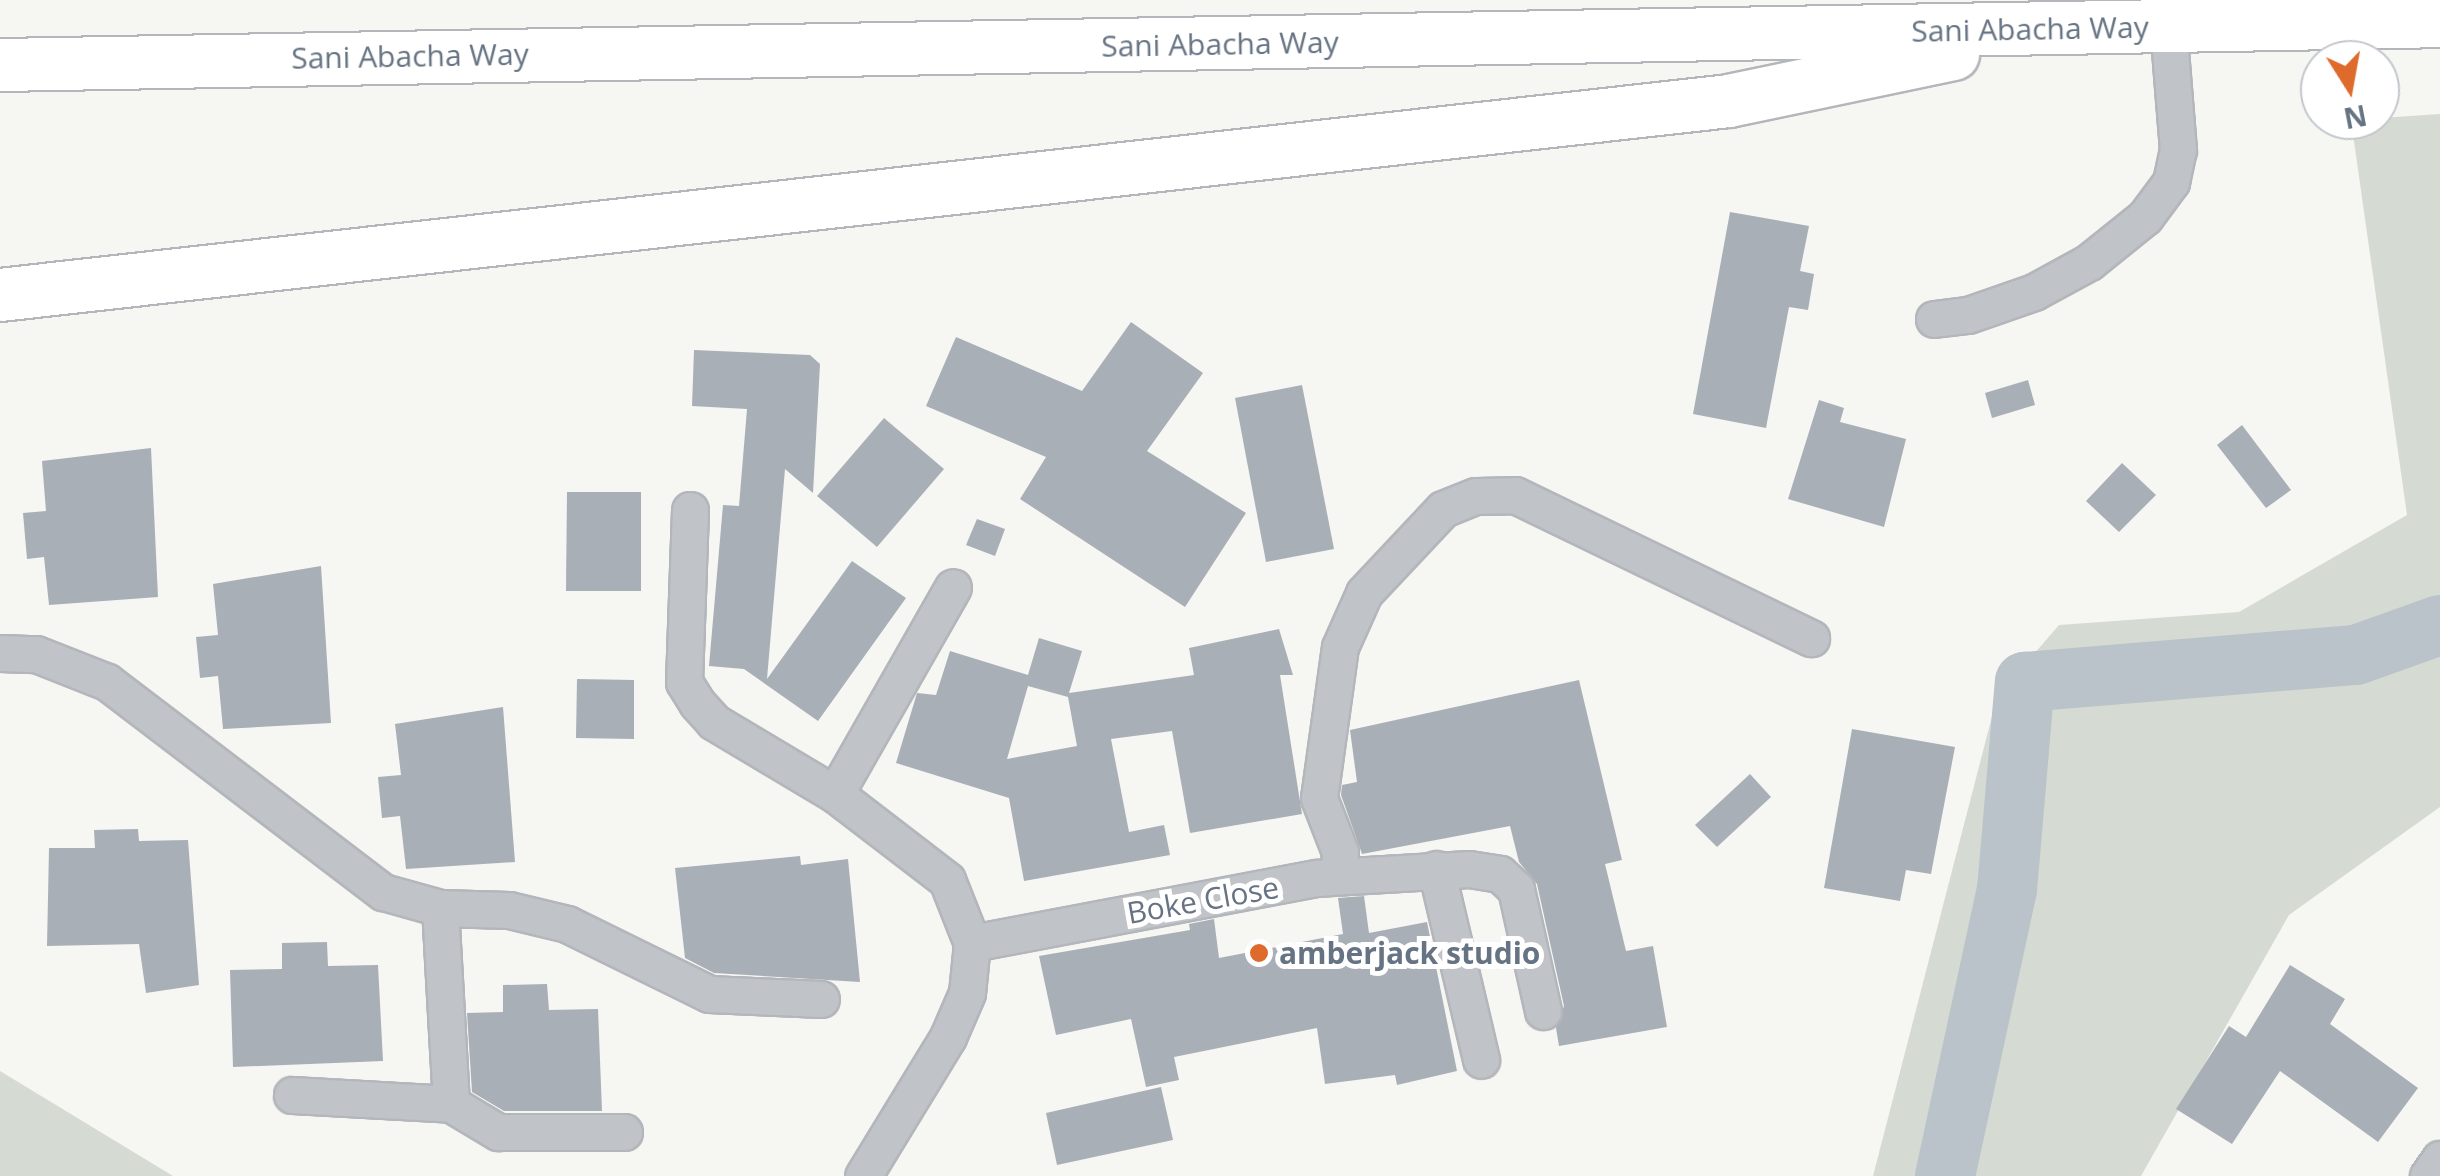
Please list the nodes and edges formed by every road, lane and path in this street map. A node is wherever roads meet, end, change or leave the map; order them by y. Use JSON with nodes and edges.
{"nodes":[{"id":1,"x":2440,"y":21,"type":"edge"},
{"id":2,"x":2168,"y":26,"type":"junction"},
{"id":3,"x":2077,"y":28,"type":"junction"},
{"id":4,"x":0,"y":65,"type":"edge"},
{"id":5,"x":0,"y":295,"type":"edge"},
{"id":6,"x":1934,"y":319,"type":"dead end"},
{"id":7,"x":690,"y":510,"type":"dead end"},
{"id":8,"x":953,"y":586,"type":"dead end"},
{"id":9,"x":1810,"y":638,"type":"dead end"},
{"id":10,"x":0,"y":653,"type":"edge"},
{"id":11,"x":835,"y":794,"type":"junction"},
{"id":12,"x":1436,"y":869,"type":"junction"},
{"id":13,"x":1339,"y":876,"type":"junction"},
{"id":14,"x":440,"y":908,"type":"junction"},
{"id":15,"x":972,"y":943,"type":"junction"},
{"id":16,"x":821,"y":999,"type":"dead end"},
{"id":17,"x":1542,"y":1011,"type":"dead end"},
{"id":18,"x":1482,"y":1060,"type":"dead end"},
{"id":19,"x":292,"y":1095,"type":"dead end"},
{"id":20,"x":451,"y":1104,"type":"junction"},
{"id":21,"x":624,"y":1132,"type":"dead end"},
{"id":22,"x":2440,"y":1159,"type":"edge"},
{"id":23,"x":863,"y":1176,"type":"edge"},
{"id":24,"x":2428,"y":1176,"type":"edge"}],
"edges":[{"from":1,"to":2,"type":"highway","name":"Sani Abacha Way"},
{"from":2,"to":3,"type":"highway","name":"Sani Abacha Way"},
{"from":2,"to":6,"type":"street"},
{"from":3,"to":4,"type":"highway","name":"Sani Abacha Way"},
{"from":3,"to":5,"type":"highway"},
{"from":7,"to":11,"type":"street"},
{"from":8,"to":11,"type":"street"},
{"from":9,"to":13,"type":"street"},
{"from":10,"to":14,"type":"street"},
{"from":11,"to":15,"type":"street"},
{"from":12,"to":13,"type":"street","name":"Boke Close"},
{"from":12,"to":17,"type":"street","name":"Boke Close"},
{"from":12,"to":18,"type":"street"},
{"from":13,"to":15,"type":"street","name":"Boke Close"},
{"from":14,"to":16,"type":"street"},
{"from":14,"to":20,"type":"street"},
{"from":15,"to":23,"type":"street"},
{"from":19,"to":20,"type":"street"},
{"from":20,"to":21,"type":"street"},
{"from":22,"to":24,"type":"street"}]}
